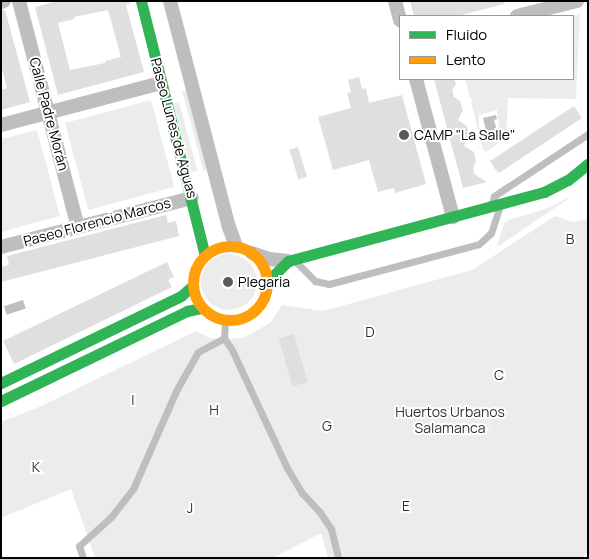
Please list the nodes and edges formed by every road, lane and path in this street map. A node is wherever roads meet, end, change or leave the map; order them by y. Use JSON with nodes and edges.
{"nodes":[{"id":1,"x":19,"y":1,"type":"edge"},
{"id":2,"x":141,"y":1,"type":"edge"},
{"id":3,"x":170,"y":1,"type":"edge"},
{"id":4,"x":396,"y":1,"type":"edge"},
{"id":5,"x":577,"y":1,"type":"edge"},
{"id":6,"x":533,"y":7,"type":"edge"},
{"id":7,"x":399,"y":15,"type":"edge"},
{"id":8,"x":519,"y":15,"type":"edge"},
{"id":9,"x":416,"y":80,"type":"edge"},
{"id":10,"x":162,"y":83,"type":"junction"},
{"id":11,"x":48,"y":113,"type":"junction"},
{"id":12,"x":1,"y":125,"type":"edge"},
{"id":13,"x":588,"y":134,"type":"edge"},
{"id":14,"x":588,"y":164,"type":"edge"},
{"id":15,"x":192,"y":198,"type":"junction"},
{"id":16,"x":495,"y":206,"type":"junction"},
{"id":17,"x":453,"y":217,"type":"junction"},
{"id":18,"x":78,"y":227,"type":"junction"},
{"id":19,"x":236,"y":246,"type":"junction"},
{"id":20,"x":1,"y":247,"type":"edge"},
{"id":21,"x":252,"y":253,"type":"junction"},
{"id":22,"x":205,"y":255,"type":"junction"},
{"id":23,"x":291,"y":261,"type":"junction"},
{"id":24,"x":268,"y":281,"type":"junction"},
{"id":25,"x":192,"y":286,"type":"junction"},
{"id":26,"x":201,"y":308,"type":"junction"},
{"id":27,"x":225,"y":320,"type":"junction"},
{"id":28,"x":224,"y":338,"type":"junction"},
{"id":29,"x":1,"y":383,"type":"edge"},
{"id":30,"x":2,"y":399,"type":"edge"},
{"id":31,"x":83,"y":558,"type":"edge"},
{"id":32,"x":338,"y":558,"type":"edge"}],
"edges":[{"from":1,"to":11,"type":"street","name":"Calle Padre Morán"},
{"from":2,"to":10,"type":"main road","name":"Paseo Lunes de Aguas"},
{"from":3,"to":19,"type":"street","name":"Paseo Lunes de Aguas"},
{"from":4,"to":7,"type":"street"},
{"from":5,"to":6,"type":"street"},
{"from":6,"to":8,"type":"street"},
{"from":9,"to":17,"type":"street"},
{"from":10,"to":11,"type":"street"},
{"from":10,"to":15,"type":"main road","name":"Paseo Lunes de Aguas"},
{"from":11,"to":12,"type":"street"},
{"from":11,"to":18,"type":"street","name":"Calle Padre Morán"},
{"from":13,"to":16,"type":"lane"},
{"from":14,"to":16,"type":"main road"},
{"from":15,"to":18,"type":"street","name":"Paseo Florencio Marcos"},
{"from":15,"to":22,"type":"main road","name":"Paseo Lunes de Aguas"},
{"from":16,"to":17,"type":"main road"},
{"from":16,"to":23,"type":"lane"},
{"from":17,"to":23,"type":"main road"},
{"from":18,"to":20,"type":"street","name":"Paseo Florencio Marcos"},
{"from":19,"to":21,"type":"main road"},
{"from":19,"to":22,"type":"main road"},
{"from":21,"to":23,"type":"street"},
{"from":21,"to":24,"type":"main road"},
{"from":22,"to":25,"type":"main road"},
{"from":23,"to":24,"type":"main road"},
{"from":24,"to":27,"type":"main road"},
{"from":25,"to":26,"type":"main road"},
{"from":25,"to":29,"type":"main road"},
{"from":26,"to":27,"type":"main road"},
{"from":26,"to":30,"type":"main road"},
{"from":27,"to":28,"type":"lane"},
{"from":28,"to":31,"type":"lane"},
{"from":28,"to":32,"type":"lane"}]}
